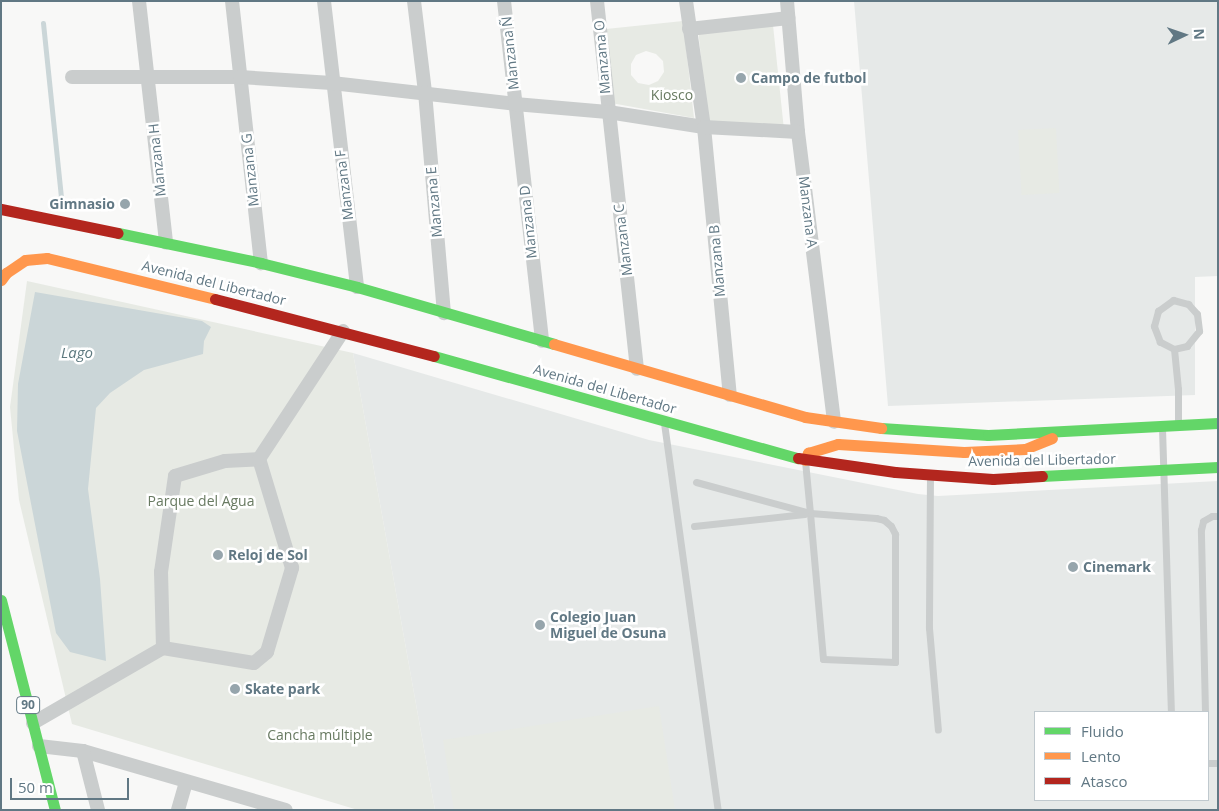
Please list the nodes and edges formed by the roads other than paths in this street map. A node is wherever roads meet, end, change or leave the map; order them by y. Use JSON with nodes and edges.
{"nodes":[{"id":1,"x":139,"y":1,"type":"edge"},
{"id":2,"x":232,"y":1,"type":"edge"},
{"id":3,"x":324,"y":1,"type":"edge"},
{"id":4,"x":414,"y":1,"type":"edge"},
{"id":5,"x":504,"y":1,"type":"edge"},
{"id":6,"x":597,"y":1,"type":"edge"},
{"id":7,"x":686,"y":1,"type":"edge"},
{"id":8,"x":786,"y":1,"type":"edge"},
{"id":9,"x":788,"y":18,"type":"junction"},
{"id":10,"x":689,"y":29,"type":"junction"},
{"id":11,"x":72,"y":77,"type":"dead end"},
{"id":12,"x":148,"y":77,"type":"junction"},
{"id":13,"x":240,"y":77,"type":"junction"},
{"id":14,"x":332,"y":83,"type":"junction"},
{"id":15,"x":425,"y":92,"type":"junction"},
{"id":16,"x":515,"y":104,"type":"junction"},
{"id":17,"x":608,"y":112,"type":"junction"},
{"id":18,"x":704,"y":127,"type":"junction"},
{"id":19,"x":798,"y":132,"type":"junction"},
{"id":20,"x":1,"y":209,"type":"edge"},
{"id":21,"x":166,"y":242,"type":"junction"},
{"id":22,"x":260,"y":263,"type":"junction"},
{"id":23,"x":1,"y":280,"type":"edge"},
{"id":24,"x":356,"y":287,"type":"junction"},
{"id":25,"x":444,"y":313,"type":"junction"},
{"id":26,"x":343,"y":331,"type":"junction"},
{"id":27,"x":542,"y":341,"type":"junction"},
{"id":28,"x":1174,"y":349,"type":"junction"},
{"id":29,"x":637,"y":369,"type":"junction"},
{"id":30,"x":730,"y":395,"type":"junction"},
{"id":31,"x":664,"y":420,"type":"junction"},
{"id":32,"x":834,"y":422,"type":"junction"},
{"id":33,"x":1218,"y":423,"type":"edge"},
{"id":34,"x":1178,"y":426,"type":"junction"},
{"id":35,"x":1162,"y":428,"type":"junction"},
{"id":36,"x":1065,"y":432,"type":"junction"},
{"id":37,"x":259,"y":459,"type":"junction"},
{"id":38,"x":805,"y":460,"type":"junction"},
{"id":39,"x":1218,"y":467,"type":"edge"},
{"id":40,"x":1163,"y":471,"type":"junction"},
{"id":41,"x":930,"y":475,"type":"junction"},
{"id":42,"x":696,"y":482,"type":"dead end"},
{"id":43,"x":810,"y":513,"type":"junction"},
{"id":44,"x":1218,"y":516,"type":"edge"},
{"id":45,"x":694,"y":526,"type":"dead end"},
{"id":46,"x":1,"y":600,"type":"edge"},
{"id":47,"x":163,"y":648,"type":"junction"},
{"id":48,"x":1171,"y":711,"type":"edge"},
{"id":49,"x":1205,"y":711,"type":"edge"},
{"id":50,"x":33,"y":723,"type":"junction"},
{"id":51,"x":938,"y":730,"type":"dead end"},
{"id":52,"x":39,"y":746,"type":"junction"},
{"id":53,"x":83,"y":751,"type":"junction"},
{"id":54,"x":186,"y":782,"type":"junction"},
{"id":55,"x":270,"y":807,"type":"edge"},
{"id":56,"x":55,"y":810,"type":"edge"},
{"id":57,"x":98,"y":810,"type":"edge"},
{"id":58,"x":178,"y":810,"type":"edge"},
{"id":59,"x":286,"y":810,"type":"edge"},
{"id":60,"x":718,"y":810,"type":"edge"}],
"edges":[{"from":1,"to":12,"type":"street","name":"Manzana H"},
{"from":2,"to":13,"type":"street","name":"Manzana G"},
{"from":3,"to":14,"type":"street","name":"Manzana F"},
{"from":4,"to":15,"type":"street","name":"Manzana E"},
{"from":5,"to":16,"type":"street","name":"Manzana Ñ"},
{"from":6,"to":17,"type":"street","name":"Manzana O"},
{"from":7,"to":10,"type":"street","name":"Manzana B"},
{"from":8,"to":9,"type":"street","name":"Manzana A"},
{"from":9,"to":10,"type":"street"},
{"from":9,"to":19,"type":"street","name":"Manzana A"},
{"from":10,"to":18,"type":"street","name":"Manzana B"},
{"from":11,"to":12,"type":"street"},
{"from":12,"to":13,"type":"street"},
{"from":12,"to":21,"type":"street","name":"Manzana H"},
{"from":13,"to":14,"type":"street"},
{"from":13,"to":22,"type":"street","name":"Manzana G"},
{"from":14,"to":15,"type":"street"},
{"from":14,"to":24,"type":"street","name":"Manzana F"},
{"from":15,"to":16,"type":"street"},
{"from":15,"to":25,"type":"street","name":"Manzana E"},
{"from":16,"to":17,"type":"street"},
{"from":16,"to":27,"type":"street","name":"Manzana D"},
{"from":17,"to":18,"type":"street"},
{"from":17,"to":29,"type":"street","name":"Manzana C"},
{"from":18,"to":19,"type":"street"},
{"from":18,"to":30,"type":"street","name":"Manzana B"},
{"from":19,"to":32,"type":"street","name":"Manzana A"},
{"from":20,"to":21,"type":"main road","name":"Avenida del Libertador"},
{"from":21,"to":22,"type":"main road","name":"Avenida del Libertador"},
{"from":22,"to":24,"type":"main road","name":"Avenida del Libertador"},
{"from":23,"to":26,"type":"main road","name":"Avenida del Libertador"},
{"from":24,"to":25,"type":"main road","name":"Avenida del Libertador"},
{"from":25,"to":27,"type":"main road","name":"Avenida del Libertador"},
{"from":26,"to":31,"type":"main road","name":"Avenida del Libertador"},
{"from":26,"to":37,"type":"street"},
{"from":27,"to":29,"type":"main road","name":"Avenida del Libertador"},
{"from":28,"to":28,"type":"lane"},
{"from":28,"to":34,"type":"lane"},
{"from":29,"to":30,"type":"main road","name":"Avenida del Libertador"},
{"from":30,"to":32,"type":"main road","name":"Avenida del Libertador"},
{"from":31,"to":38,"type":"main road","name":"Avenida del Libertador"},
{"from":31,"to":60,"type":"lane"},
{"from":32,"to":36,"type":"main road","name":"Avenida del Libertador"},
{"from":33,"to":34,"type":"main road","name":"Avenida del Libertador"},
{"from":34,"to":35,"type":"main road","name":"Avenida del Libertador"},
{"from":35,"to":36,"type":"main road","name":"Avenida del Libertador"},
{"from":35,"to":40,"type":"lane"},
{"from":36,"to":38,"type":"main road"},
{"from":37,"to":47,"type":"street"},
{"from":37,"to":47,"type":"street"},
{"from":38,"to":41,"type":"main road","name":"Avenida del Libertador"},
{"from":38,"to":43,"type":"lane"},
{"from":39,"to":40,"type":"main road","name":"Avenida del Libertador"},
{"from":40,"to":41,"type":"main road","name":"Avenida del Libertador"},
{"from":40,"to":48,"type":"lane"},
{"from":41,"to":51,"type":"lane"},
{"from":42,"to":43,"type":"lane"},
{"from":43,"to":43,"type":"lane"},
{"from":43,"to":45,"type":"lane"},
{"from":44,"to":49,"type":"lane"},
{"from":46,"to":50,"type":"main road","number":"90"},
{"from":47,"to":50,"type":"street"},
{"from":50,"to":52,"type":"main road","number":"90"},
{"from":52,"to":53,"type":"street"},
{"from":52,"to":56,"type":"main road","number":"90"},
{"from":53,"to":54,"type":"street"},
{"from":53,"to":57,"type":"street"},
{"from":54,"to":55,"type":"street"},
{"from":54,"to":58,"type":"street"},
{"from":55,"to":59,"type":"street"}]}
